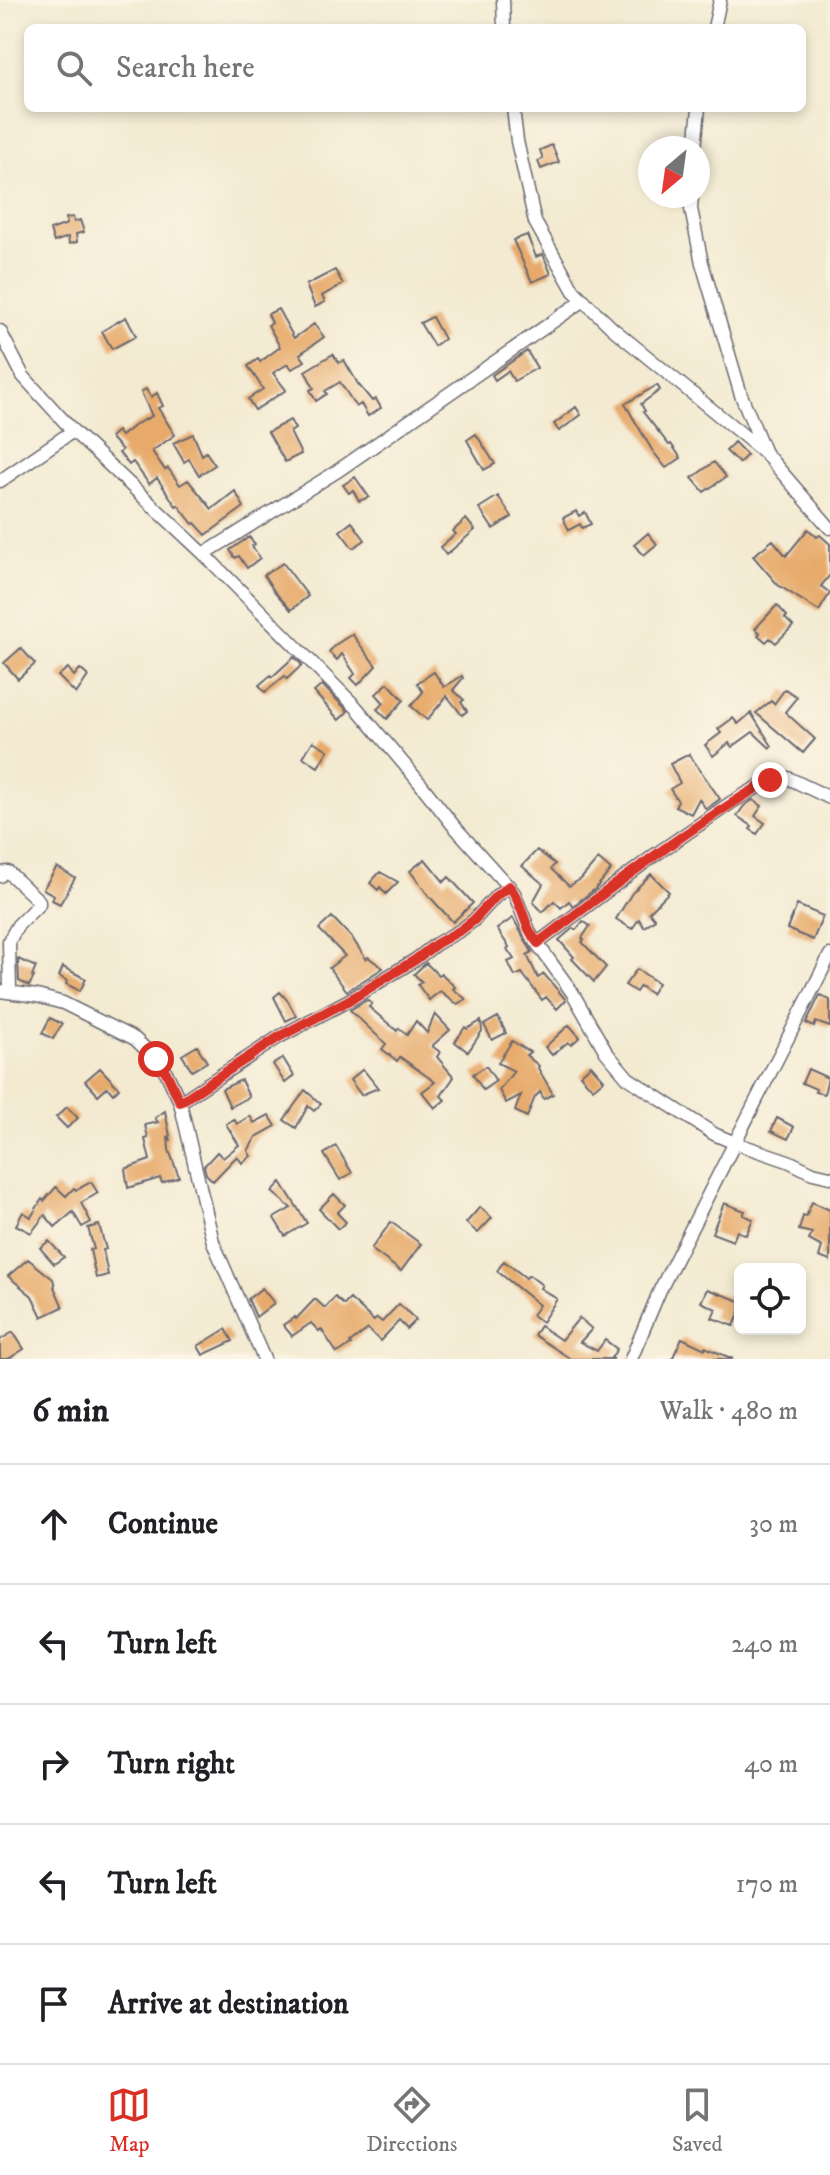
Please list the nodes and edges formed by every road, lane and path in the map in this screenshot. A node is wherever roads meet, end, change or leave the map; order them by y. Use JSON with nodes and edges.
{"nodes":[{"id":1,"x":503,"y":0,"type":"edge"},
{"id":2,"x":720,"y":0,"type":"edge"},
{"id":3,"x":504,"y":24,"type":"edge"},
{"id":4,"x":715,"y":24,"type":"edge"},
{"id":5,"x":513,"y":112,"type":"edge"},
{"id":6,"x":699,"y":112,"type":"edge"},
{"id":7,"x":696,"y":136,"type":"edge"},
{"id":8,"x":691,"y":208,"type":"edge"},
{"id":9,"x":584,"y":300,"type":"junction"},
{"id":10,"x":0,"y":331,"type":"edge"},
{"id":11,"x":73,"y":431,"type":"junction"},
{"id":12,"x":765,"y":453,"type":"junction"},
{"id":13,"x":0,"y":481,"type":"edge"},
{"id":14,"x":830,"y":528,"type":"edge"},
{"id":15,"x":204,"y":554,"type":"junction"},
{"id":16,"x":830,"y":798,"type":"edge"},
{"id":17,"x":0,"y":876,"type":"edge"},
{"id":18,"x":509,"y":886,"type":"junction"},
{"id":19,"x":538,"y":943,"type":"junction"},
{"id":20,"x":830,"y":955,"type":"edge"},
{"id":21,"x":5,"y":992,"type":"edge"},
{"id":22,"x":180,"y":1102,"type":"junction"},
{"id":23,"x":735,"y":1143,"type":"junction"},
{"id":24,"x":830,"y":1177,"type":"edge"},
{"id":25,"x":264,"y":1359,"type":"edge"},
{"id":26,"x":631,"y":1359,"type":"edge"}],
"edges":[{"from":1,"to":3,"type":"street"},
{"from":2,"to":4,"type":"street"},
{"from":5,"to":9,"type":"street"},
{"from":6,"to":7,"type":"street"},
{"from":8,"to":12,"type":"street"},
{"from":9,"to":12,"type":"street"},
{"from":9,"to":15,"type":"street"},
{"from":10,"to":11,"type":"street"},
{"from":11,"to":13,"type":"street"},
{"from":11,"to":15,"type":"street"},
{"from":12,"to":14,"type":"street"},
{"from":15,"to":18,"type":"street"},
{"from":16,"to":19,"type":"street"},
{"from":17,"to":21,"type":"street"},
{"from":18,"to":19,"type":"street"},
{"from":18,"to":22,"type":"street"},
{"from":19,"to":23,"type":"street"},
{"from":20,"to":23,"type":"street"},
{"from":21,"to":22,"type":"street"},
{"from":22,"to":25,"type":"street"},
{"from":23,"to":24,"type":"street"},
{"from":23,"to":26,"type":"street"}]}
